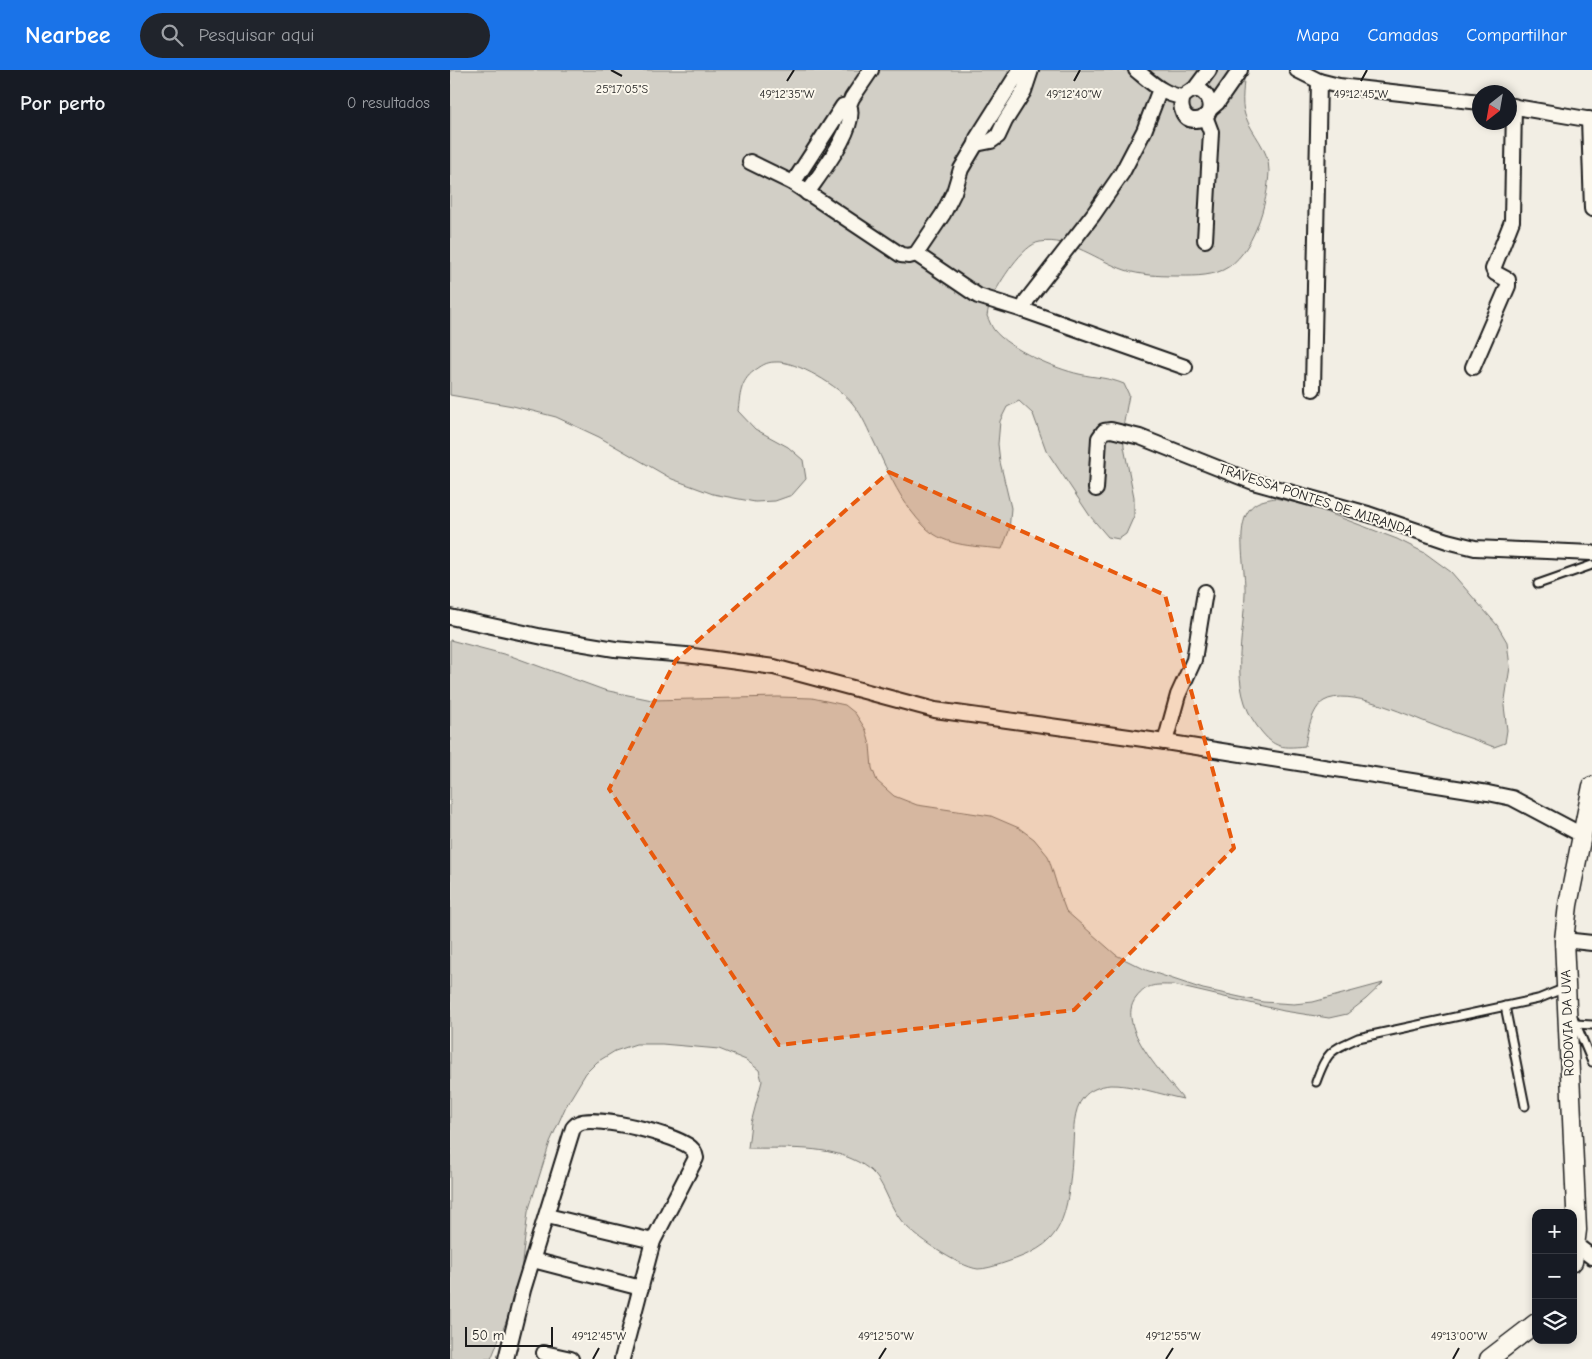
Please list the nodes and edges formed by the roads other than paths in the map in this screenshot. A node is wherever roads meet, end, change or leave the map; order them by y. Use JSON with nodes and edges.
{"nodes":[{"id":1,"x":871,"y":70,"type":"edge"},
{"id":2,"x":1020,"y":70,"type":"edge"},
{"id":3,"x":1031,"y":70,"type":"edge"},
{"id":4,"x":1136,"y":70,"type":"edge"},
{"id":5,"x":1209,"y":70,"type":"edge"},
{"id":6,"x":1297,"y":70,"type":"edge"},
{"id":7,"x":1236,"y":71,"type":"edge"},
{"id":8,"x":1318,"y":81,"type":"junction"},
{"id":9,"x":1160,"y":90,"type":"junction"},
{"id":10,"x":1188,"y":94,"type":"junction"},
{"id":11,"x":1472,"y":101,"type":"edge"},
{"id":12,"x":849,"y":105,"type":"junction"},
{"id":13,"x":1517,"y":107,"type":"edge"},
{"id":14,"x":1207,"y":112,"type":"junction"},
{"id":15,"x":1590,"y":120,"type":"edge"},
{"id":16,"x":1512,"y":130,"type":"edge"},
{"id":17,"x":976,"y":144,"type":"junction"},
{"id":18,"x":750,"y":162,"type":"dead end"},
{"id":19,"x":793,"y":183,"type":"junction"},
{"id":20,"x":807,"y":193,"type":"junction"},
{"id":21,"x":1592,"y":208,"type":"edge"},
{"id":22,"x":1205,"y":240,"type":"dead end"},
{"id":23,"x":916,"y":254,"type":"junction"},
{"id":24,"x":1023,"y":310,"type":"junction"},
{"id":25,"x":1185,"y":367,"type":"dead end"},
{"id":26,"x":1473,"y":367,"type":"dead end"},
{"id":27,"x":1313,"y":389,"type":"dead end"},
{"id":28,"x":1096,"y":489,"type":"dead end"},
{"id":29,"x":1592,"y":553,"type":"edge"},
{"id":30,"x":1592,"y":565,"type":"edge"},
{"id":31,"x":1538,"y":584,"type":"dead end"},
{"id":32,"x":1205,"y":592,"type":"dead end"},
{"id":33,"x":450,"y":617,"type":"edge"},
{"id":34,"x":1165,"y":742,"type":"junction"},
{"id":35,"x":1592,"y":786,"type":"edge"},
{"id":36,"x":1582,"y":835,"type":"junction"},
{"id":37,"x":1564,"y":940,"type":"junction"},
{"id":38,"x":1592,"y":944,"type":"edge"},
{"id":39,"x":1566,"y":993,"type":"junction"},
{"id":40,"x":1505,"y":1006,"type":"junction"},
{"id":41,"x":1576,"y":1024,"type":"junction"},
{"id":42,"x":1592,"y":1024,"type":"edge"},
{"id":43,"x":1592,"y":1062,"type":"edge"},
{"id":44,"x":1316,"y":1082,"type":"dead end"},
{"id":45,"x":1525,"y":1106,"type":"dead end"},
{"id":46,"x":1575,"y":1209,"type":"edge"},
{"id":47,"x":547,"y":1216,"type":"junction"},
{"id":48,"x":653,"y":1241,"type":"junction"},
{"id":49,"x":1577,"y":1246,"type":"edge"},
{"id":50,"x":1592,"y":1257,"type":"edge"},
{"id":51,"x":533,"y":1260,"type":"junction"},
{"id":52,"x":641,"y":1288,"type":"junction"},
{"id":53,"x":1532,"y":1326,"type":"edge"},
{"id":54,"x":544,"y":1354,"type":"dead end"},
{"id":55,"x":506,"y":1359,"type":"edge"},
{"id":56,"x":570,"y":1359,"type":"edge"},
{"id":57,"x":622,"y":1359,"type":"edge"},
{"id":58,"x":1489,"y":1359,"type":"edge"}],
"edges":[{"from":1,"to":12,"type":"street"},
{"from":2,"to":17,"type":"street"},
{"from":3,"to":17,"type":"street"},
{"from":4,"to":9,"type":"street"},
{"from":5,"to":10,"type":"street"},
{"from":6,"to":8,"type":"street"},
{"from":7,"to":14,"type":"street"},
{"from":8,"to":11,"type":"street"},
{"from":8,"to":27,"type":"street"},
{"from":9,"to":10,"type":"street"},
{"from":9,"to":24,"type":"street"},
{"from":10,"to":14,"type":"street"},
{"from":10,"to":14,"type":"street"},
{"from":12,"to":19,"type":"street"},
{"from":12,"to":20,"type":"street"},
{"from":13,"to":15,"type":"street"},
{"from":14,"to":22,"type":"street"},
{"from":15,"to":21,"type":"street"},
{"from":16,"to":26,"type":"street"},
{"from":17,"to":23,"type":"street"},
{"from":18,"to":19,"type":"street"},
{"from":19,"to":20,"type":"street"},
{"from":20,"to":23,"type":"street"},
{"from":23,"to":24,"type":"street"},
{"from":24,"to":25,"type":"street"},
{"from":28,"to":29,"type":"street","name":"TRAVESSA PONTES DE MIRANDA"},
{"from":30,"to":31,"type":"lane"},
{"from":32,"to":34,"type":"street"},
{"from":33,"to":34,"type":"street"},
{"from":34,"to":36,"type":"street"},
{"from":35,"to":36,"type":"street","name":"RODOVIA DA UVA"},
{"from":36,"to":37,"type":"street","name":"RODOVIA DA UVA"},
{"from":37,"to":38,"type":"street"},
{"from":37,"to":39,"type":"street","name":"RODOVIA DA UVA"},
{"from":39,"to":40,"type":"lane"},
{"from":39,"to":41,"type":"lane"},
{"from":39,"to":46,"type":"street","name":"RODOVIA DA UVA"},
{"from":40,"to":44,"type":"lane"},
{"from":40,"to":45,"type":"lane"},
{"from":41,"to":42,"type":"lane"},
{"from":41,"to":43,"type":"lane"},
{"from":47,"to":48,"type":"street"},
{"from":47,"to":48,"type":"street"},
{"from":47,"to":51,"type":"street"},
{"from":48,"to":52,"type":"street"},
{"from":49,"to":50,"type":"street"},
{"from":51,"to":52,"type":"street"},
{"from":51,"to":55,"type":"street"},
{"from":52,"to":57,"type":"street"},
{"from":53,"to":58,"type":"street"},
{"from":54,"to":56,"type":"street"}]}
